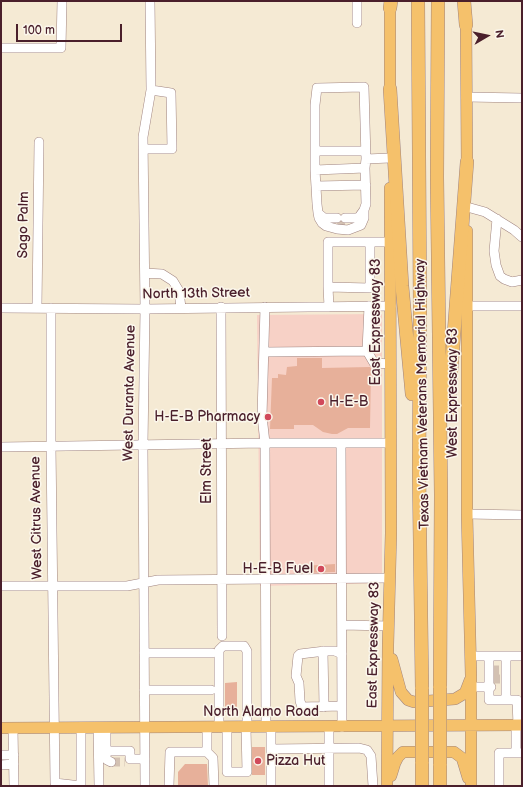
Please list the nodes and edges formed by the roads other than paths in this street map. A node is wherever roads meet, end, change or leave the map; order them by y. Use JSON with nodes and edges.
{"nodes":[{"id":1,"x":62,"y":1,"type":"edge"},
{"id":2,"x":150,"y":1,"type":"edge"},
{"id":3,"x":357,"y":1,"type":"edge"},
{"id":4,"x":418,"y":1,"type":"edge"},
{"id":5,"x":438,"y":1,"type":"edge"},
{"id":6,"x":465,"y":1,"type":"edge"},
{"id":7,"x":390,"y":3,"type":"edge"},
{"id":8,"x":357,"y":23,"type":"dead end"},
{"id":9,"x":466,"y":25,"type":"joint"},
{"id":10,"x":1,"y":48,"type":"edge"},
{"id":11,"x":390,"y":89,"type":"junction"},
{"id":12,"x":151,"y":90,"type":"junction"},
{"id":13,"x":466,"y":97,"type":"junction"},
{"id":14,"x":522,"y":98,"type":"edge"},
{"id":15,"x":39,"y":142,"type":"dead end"},
{"id":16,"x":144,"y":149,"type":"junction"},
{"id":17,"x":315,"y":151,"type":"junction"},
{"id":18,"x":390,"y":158,"type":"junction"},
{"id":19,"x":365,"y":159,"type":"junction"},
{"id":20,"x":467,"y":162,"type":"junction"},
{"id":21,"x":316,"y":170,"type":"junction"},
{"id":22,"x":366,"y":185,"type":"junction"},
{"id":23,"x":316,"y":186,"type":"junction"},
{"id":24,"x":467,"y":207,"type":"junction"},
{"id":25,"x":364,"y":210,"type":"junction"},
{"id":26,"x":321,"y":215,"type":"junction"},
{"id":27,"x":497,"y":219,"type":"junction"},
{"id":28,"x":522,"y":237,"type":"edge"},
{"id":29,"x":370,"y":242,"type":"junction"},
{"id":30,"x":390,"y":242,"type":"junction"},
{"id":31,"x":145,"y":273,"type":"junction"},
{"id":32,"x":522,"y":280,"type":"edge"},
{"id":33,"x":328,"y":288,"type":"junction"},
{"id":34,"x":369,"y":306,"type":"junction"},
{"id":35,"x":391,"y":306,"type":"junction"},
{"id":36,"x":468,"y":306,"type":"junction"},
{"id":37,"x":522,"y":306,"type":"edge"},
{"id":38,"x":221,"y":307,"type":"junction"},
{"id":39,"x":265,"y":307,"type":"junction"},
{"id":40,"x":328,"y":307,"type":"junction"},
{"id":41,"x":1,"y":308,"type":"edge"},
{"id":42,"x":37,"y":308,"type":"junction"},
{"id":43,"x":51,"y":308,"type":"junction"},
{"id":44,"x":181,"y":308,"type":"junction"},
{"id":45,"x":145,"y":309,"type":"junction"},
{"id":46,"x":367,"y":351,"type":"junction"},
{"id":47,"x":265,"y":352,"type":"junction"},
{"id":48,"x":391,"y":364,"type":"junction"},
{"id":49,"x":265,"y":443,"type":"junction"},
{"id":50,"x":341,"y":443,"type":"junction"},
{"id":51,"x":391,"y":443,"type":"junction"},
{"id":52,"x":221,"y":444,"type":"junction"},
{"id":53,"x":142,"y":445,"type":"junction"},
{"id":54,"x":51,"y":446,"type":"junction"},
{"id":55,"x":1,"y":447,"type":"edge"},
{"id":56,"x":419,"y":471,"type":"junction"},
{"id":57,"x":441,"y":495,"type":"junction"},
{"id":58,"x":467,"y":514,"type":"junction"},
{"id":59,"x":522,"y":515,"type":"edge"},
{"id":60,"x":390,"y":578,"type":"junction"},
{"id":61,"x":221,"y":579,"type":"junction"},
{"id":62,"x":266,"y":579,"type":"junction"},
{"id":63,"x":342,"y":579,"type":"junction"},
{"id":64,"x":143,"y":584,"type":"junction"},
{"id":65,"x":1,"y":586,"type":"edge"},
{"id":66,"x":52,"y":587,"type":"junction"},
{"id":67,"x":342,"y":625,"type":"junction"},
{"id":68,"x":389,"y":626,"type":"junction"},
{"id":69,"x":222,"y":636,"type":"dead end"},
{"id":70,"x":388,"y":645,"type":"junction"},
{"id":71,"x":144,"y":653,"type":"junction"},
{"id":72,"x":212,"y":653,"type":"dead end"},
{"id":73,"x":323,"y":654,"type":"junction"},
{"id":74,"x":342,"y":654,"type":"junction"},
{"id":75,"x":471,"y":656,"type":"junction"},
{"id":76,"x":489,"y":656,"type":"junction"},
{"id":77,"x":506,"y":656,"type":"junction"},
{"id":78,"x":522,"y":656,"type":"edge"},
{"id":79,"x":496,"y":679,"type":"junction"},
{"id":80,"x":471,"y":682,"type":"junction"},
{"id":81,"x":144,"y":690,"type":"junction"},
{"id":82,"x":211,"y":690,"type":"dead end"},
{"id":83,"x":506,"y":700,"type":"junction"},
{"id":84,"x":342,"y":706,"type":"junction"},
{"id":85,"x":324,"y":707,"type":"junction"},
{"id":86,"x":518,"y":725,"type":"edge"},
{"id":87,"x":387,"y":726,"type":"junction"},
{"id":88,"x":472,"y":726,"type":"junction"},
{"id":89,"x":55,"y":727,"type":"junction"},
{"id":90,"x":81,"y":727,"type":"junction"},
{"id":91,"x":102,"y":727,"type":"junction"},
{"id":92,"x":145,"y":727,"type":"junction"},
{"id":93,"x":207,"y":727,"type":"junction"},
{"id":94,"x":223,"y":727,"type":"junction"},
{"id":95,"x":246,"y":727,"type":"junction"},
{"id":96,"x":268,"y":727,"type":"junction"},
{"id":97,"x":329,"y":727,"type":"junction"},
{"id":98,"x":342,"y":727,"type":"junction"},
{"id":99,"x":1,"y":728,"type":"edge"},
{"id":100,"x":13,"y":728,"type":"junction"},
{"id":101,"x":81,"y":747,"type":"junction"},
{"id":102,"x":271,"y":749,"type":"junction"},
{"id":103,"x":329,"y":749,"type":"junction"},
{"id":104,"x":106,"y":751,"type":"junction"},
{"id":105,"x":207,"y":752,"type":"junction"},
{"id":106,"x":520,"y":754,"type":"edge"},
{"id":107,"x":1,"y":756,"type":"edge"},
{"id":108,"x":145,"y":759,"type":"junction"},
{"id":109,"x":14,"y":760,"type":"junction"},
{"id":110,"x":111,"y":762,"type":"dead end"},
{"id":111,"x":1,"y":765,"type":"edge"},
{"id":112,"x":387,"y":769,"type":"junction"},
{"id":113,"x":373,"y":770,"type":"junction"},
{"id":114,"x":66,"y":784,"type":"junction"},
{"id":115,"x":14,"y":786,"type":"edge"},
{"id":116,"x":81,"y":786,"type":"edge"},
{"id":117,"x":99,"y":786,"type":"edge"},
{"id":118,"x":144,"y":786,"type":"edge"},
{"id":119,"x":170,"y":786,"type":"edge"},
{"id":120,"x":214,"y":786,"type":"edge"},
{"id":121,"x":271,"y":786,"type":"edge"},
{"id":122,"x":329,"y":786,"type":"edge"},
{"id":123,"x":373,"y":786,"type":"edge"},
{"id":124,"x":388,"y":786,"type":"edge"},
{"id":125,"x":422,"y":786,"type":"edge"},
{"id":126,"x":440,"y":786,"type":"edge"},
{"id":127,"x":471,"y":786,"type":"edge"},
{"id":128,"x":499,"y":786,"type":"edge"}],
"edges":[{"from":1,"to":10,"type":"street"},
{"from":2,"to":12,"type":"street","name":"West Duranta Avenue"},
{"from":3,"to":8,"type":"street"},
{"from":4,"to":56,"type":"highway","name":"Texas Vietnam Veterans Memorial Highway"},
{"from":5,"to":57,"type":"highway","name":"Texas Vietnam Veterans Memorial Highway"},
{"from":6,"to":9,"type":"highway"},
{"from":7,"to":11,"type":"main road","name":"East Expressway 83"},
{"from":9,"to":13,"type":"main road","name":"West Expressway 83"},
{"from":11,"to":18,"type":"main road","name":"East Expressway 83"},
{"from":11,"to":56,"type":"highway"},
{"from":12,"to":16,"type":"street","name":"West Duranta Avenue"},
{"from":12,"to":16,"type":"street"},
{"from":13,"to":14,"type":"street"},
{"from":13,"to":20,"type":"main road","name":"West Expressway 83"},
{"from":15,"to":42,"type":"street","name":"Sago Palm"},
{"from":16,"to":31,"type":"street","name":"West Duranta Avenue"},
{"from":17,"to":19,"type":"street"},
{"from":17,"to":19,"type":"street"},
{"from":17,"to":21,"type":"street"},
{"from":18,"to":19,"type":"street"},
{"from":18,"to":30,"type":"main road","name":"East Expressway 83"},
{"from":19,"to":21,"type":"street"},
{"from":19,"to":22,"type":"street"},
{"from":20,"to":24,"type":"main road","name":"West Expressway 83"},
{"from":20,"to":57,"type":"highway"},
{"from":21,"to":23,"type":"street"},
{"from":22,"to":23,"type":"street"},
{"from":22,"to":25,"type":"street"},
{"from":23,"to":26,"type":"street"},
{"from":24,"to":27,"type":"street"},
{"from":24,"to":36,"type":"main road","name":"West Expressway 83"},
{"from":25,"to":26,"type":"street"},
{"from":25,"to":26,"type":"street"},
{"from":27,"to":28,"type":"street"},
{"from":27,"to":32,"type":"street"},
{"from":29,"to":30,"type":"street"},
{"from":29,"to":33,"type":"street"},
{"from":29,"to":33,"type":"street"},
{"from":30,"to":35,"type":"main road","name":"East Expressway 83"},
{"from":31,"to":44,"type":"street"},
{"from":31,"to":45,"type":"street","name":"West Duranta Avenue"},
{"from":33,"to":40,"type":"street"},
{"from":34,"to":35,"type":"street","name":"North 13th Street"},
{"from":34,"to":40,"type":"street","name":"North 13th Street"},
{"from":34,"to":46,"type":"street"},
{"from":35,"to":48,"type":"main road","name":"East Expressway 83"},
{"from":36,"to":37,"type":"street"},
{"from":36,"to":58,"type":"main road","name":"West Expressway 83"},
{"from":38,"to":39,"type":"street","name":"North 13th Street"},
{"from":38,"to":44,"type":"street","name":"North 13th Street"},
{"from":38,"to":52,"type":"street","name":"Elm Street"},
{"from":39,"to":40,"type":"street","name":"North 13th Street"},
{"from":39,"to":47,"type":"street"},
{"from":41,"to":42,"type":"street","name":"North 13th Street"},
{"from":42,"to":43,"type":"street","name":"North 13th Street"},
{"from":43,"to":45,"type":"street","name":"North 13th Street"},
{"from":43,"to":54,"type":"street","name":"West Citrus Avenue"},
{"from":44,"to":45,"type":"street","name":"North 13th Street"},
{"from":45,"to":53,"type":"street","name":"West Duranta Avenue"},
{"from":46,"to":47,"type":"street"},
{"from":46,"to":48,"type":"street"},
{"from":47,"to":49,"type":"street"},
{"from":48,"to":51,"type":"main road","name":"East Expressway 83"},
{"from":49,"to":50,"type":"street"},
{"from":49,"to":52,"type":"street"},
{"from":49,"to":62,"type":"street"},
{"from":50,"to":51,"type":"street"},
{"from":50,"to":63,"type":"street"},
{"from":51,"to":60,"type":"main road","name":"East Expressway 83"},
{"from":52,"to":53,"type":"street"},
{"from":52,"to":61,"type":"street","name":"Elm Street"},
{"from":53,"to":54,"type":"street"},
{"from":53,"to":64,"type":"street","name":"West Duranta Avenue"},
{"from":54,"to":55,"type":"street"},
{"from":54,"to":66,"type":"street","name":"West Citrus Avenue"},
{"from":56,"to":125,"type":"highway","name":"Texas Vietnam Veterans Memorial Highway","bridge":true},
{"from":57,"to":126,"type":"highway","name":"Texas Vietnam Veterans Memorial Highway","bridge":true},
{"from":58,"to":59,"type":"street"},
{"from":58,"to":75,"type":"main road","name":"West Expressway 83"},
{"from":60,"to":63,"type":"street"},
{"from":60,"to":68,"type":"main road","name":"East Expressway 83"},
{"from":61,"to":62,"type":"street"},
{"from":61,"to":64,"type":"street"},
{"from":61,"to":69,"type":"street","name":"Elm Street"},
{"from":62,"to":63,"type":"street"},
{"from":62,"to":96,"type":"street"},
{"from":63,"to":67,"type":"street"},
{"from":64,"to":66,"type":"street"},
{"from":64,"to":71,"type":"street","name":"West Duranta Avenue"},
{"from":65,"to":66,"type":"street"},
{"from":66,"to":89,"type":"street","name":"West Citrus Avenue"},
{"from":67,"to":68,"type":"street"},
{"from":67,"to":74,"type":"street"},
{"from":68,"to":70,"type":"main road","name":"East Expressway 83"},
{"from":70,"to":80,"type":"main road"},
{"from":70,"to":87,"type":"main road","name":"East Expressway 83"},
{"from":71,"to":72,"type":"street"},
{"from":71,"to":81,"type":"street","name":"West Duranta Avenue"},
{"from":73,"to":74,"type":"street"},
{"from":73,"to":85,"type":"street"},
{"from":73,"to":85,"type":"street"},
{"from":74,"to":84,"type":"street"},
{"from":75,"to":76,"type":"street"},
{"from":75,"to":80,"type":"main road","name":"West Expressway 83"},
{"from":76,"to":77,"type":"street"},
{"from":76,"to":79,"type":"street"},
{"from":77,"to":78,"type":"street"},
{"from":77,"to":79,"type":"street"},
{"from":79,"to":80,"type":"street"},
{"from":79,"to":83,"type":"street"},
{"from":79,"to":83,"type":"street"},
{"from":80,"to":88,"type":"main road","name":"West Expressway 83"},
{"from":81,"to":82,"type":"street"},
{"from":81,"to":92,"type":"street","name":"West Duranta Avenue"},
{"from":83,"to":86,"type":"street"},
{"from":84,"to":85,"type":"street"},
{"from":84,"to":98,"type":"street"},
{"from":86,"to":88,"type":"main road","name":"North Alamo Road"},
{"from":86,"to":106,"type":"street"},
{"from":87,"to":88,"type":"main road","name":"North Alamo Road"},
{"from":87,"to":98,"type":"main road","name":"North Alamo Road"},
{"from":87,"to":112,"type":"main road","name":"East Expressway 83"},
{"from":88,"to":127,"type":"main road","name":"West Expressway 83"},
{"from":89,"to":90,"type":"main road","name":"North Alamo Road"},
{"from":89,"to":100,"type":"main road","name":"North Alamo Road"},
{"from":89,"to":114,"type":"street","name":"West Citrus Avenue"},
{"from":90,"to":91,"type":"main road","name":"North Alamo Road"},
{"from":90,"to":101,"type":"street"},
{"from":91,"to":92,"type":"main road","name":"North Alamo Road"},
{"from":91,"to":104,"type":"street"},
{"from":91,"to":117,"type":"street"},
{"from":92,"to":93,"type":"main road","name":"North Alamo Road"},
{"from":92,"to":108,"type":"street","name":"West Duranta Avenue"},
{"from":93,"to":94,"type":"main road","name":"North Alamo Road"},
{"from":93,"to":105,"type":"street"},
{"from":94,"to":95,"type":"main road","name":"North Alamo Road"},
{"from":94,"to":95,"type":"street"},
{"from":94,"to":95,"type":"street"},
{"from":95,"to":96,"type":"main road","name":"North Alamo Road"},
{"from":96,"to":97,"type":"main road","name":"North Alamo Road"},
{"from":96,"to":102,"type":"street"},
{"from":97,"to":98,"type":"main road","name":"North Alamo Road"},
{"from":97,"to":103,"type":"street"},
{"from":99,"to":100,"type":"main road","name":"North Alamo Road"},
{"from":100,"to":109,"type":"street"},
{"from":101,"to":114,"type":"street"},
{"from":101,"to":116,"type":"street"},
{"from":102,"to":103,"type":"street"},
{"from":102,"to":121,"type":"street"},
{"from":103,"to":113,"type":"street"},
{"from":103,"to":122,"type":"street"},
{"from":104,"to":108,"type":"street"},
{"from":104,"to":110,"type":"street"},
{"from":105,"to":119,"type":"street"},
{"from":105,"to":120,"type":"street"},
{"from":106,"to":128,"type":"street"},
{"from":107,"to":109,"type":"street"},
{"from":108,"to":118,"type":"street","name":"West Duranta Avenue"},
{"from":109,"to":111,"type":"street"},
{"from":109,"to":115,"type":"street"},
{"from":112,"to":113,"type":"street"},
{"from":112,"to":124,"type":"main road","name":"East Expressway 83"},
{"from":113,"to":123,"type":"street"},
{"from":114,"to":116,"type":"street"},
{"from":124,"to":127,"type":"main road"}]}
